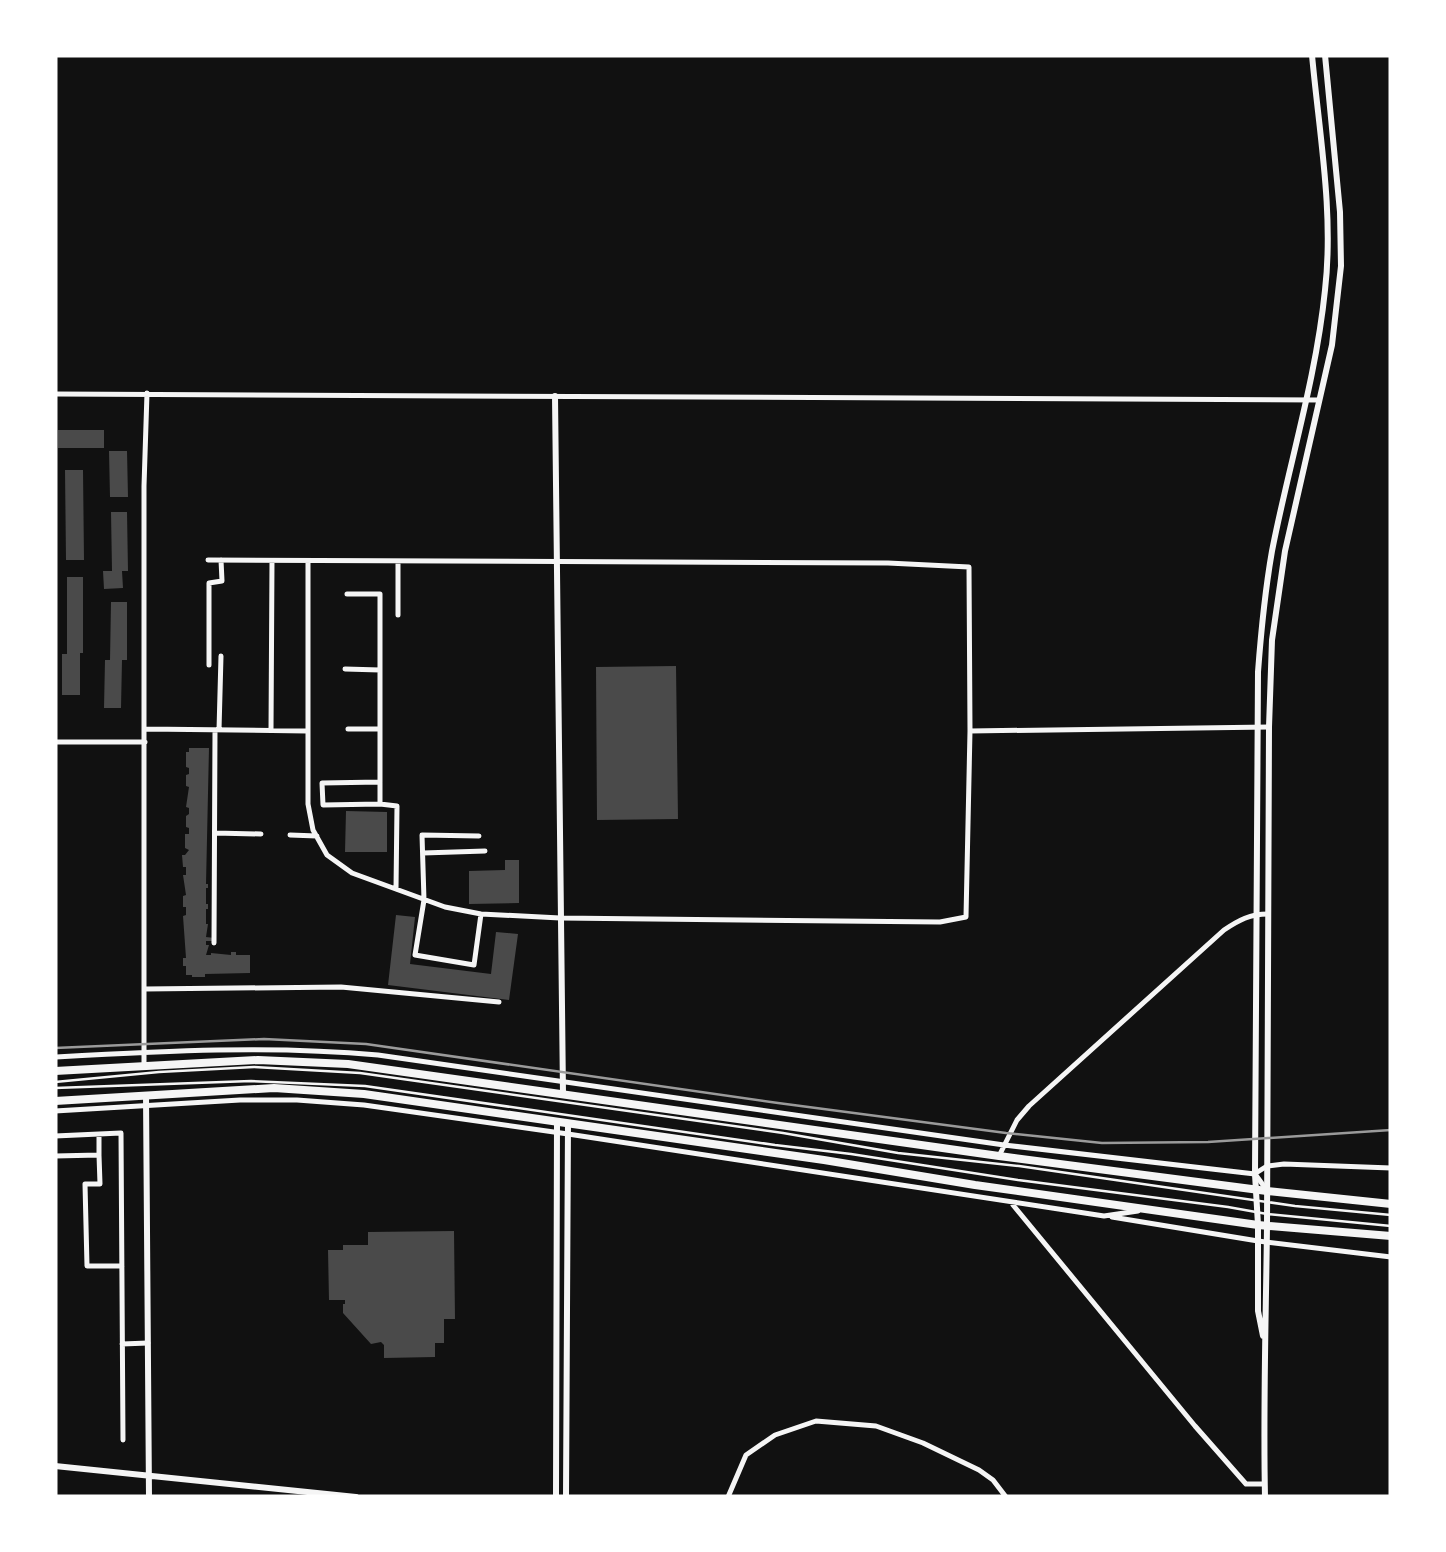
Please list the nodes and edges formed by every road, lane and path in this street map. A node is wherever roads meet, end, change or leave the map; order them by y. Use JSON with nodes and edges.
{"nodes":[{"id":1,"x":1312,"y":55,"type":"edge"},
{"id":2,"x":1325,"y":55,"type":"edge"},
{"id":3,"x":55,"y":394,"type":"edge"},
{"id":4,"x":148,"y":394,"type":"junction"},
{"id":5,"x":555,"y":396,"type":"junction"},
{"id":6,"x":1306,"y":400,"type":"junction"},
{"id":7,"x":1319,"y":400,"type":"junction"},
{"id":8,"x":208,"y":560,"type":"dead end"},
{"id":9,"x":222,"y":560,"type":"junction"},
{"id":10,"x":272,"y":561,"type":"junction"},
{"id":11,"x":308,"y":561,"type":"junction"},
{"id":12,"x":398,"y":562,"type":"junction"},
{"id":13,"x":557,"y":563,"type":"junction"},
{"id":14,"x":347,"y":594,"type":"dead end"},
{"id":15,"x":398,"y":615,"type":"dead end"},
{"id":16,"x":221,"y":656,"type":"dead end"},
{"id":17,"x":208,"y":665,"type":"dead end"},
{"id":18,"x":345,"y":669,"type":"dead end"},
{"id":19,"x":380,"y":670,"type":"junction"},
{"id":20,"x":1257,"y":727,"type":"junction"},
{"id":21,"x":1269,"y":727,"type":"junction"},
{"id":22,"x":146,"y":729,"type":"junction"},
{"id":23,"x":348,"y":729,"type":"dead end"},
{"id":24,"x":380,"y":729,"type":"junction"},
{"id":25,"x":217,"y":730,"type":"junction"},
{"id":26,"x":271,"y":730,"type":"junction"},
{"id":27,"x":307,"y":731,"type":"junction"},
{"id":28,"x":970,"y":731,"type":"junction"},
{"id":29,"x":55,"y":742,"type":"edge"},
{"id":30,"x":146,"y":742,"type":"junction"},
{"id":31,"x":380,"y":782,"type":"junction"},
{"id":32,"x":380,"y":804,"type":"junction"},
{"id":33,"x":215,"y":832,"type":"junction"},
{"id":34,"x":261,"y":834,"type":"dead end"},
{"id":35,"x":290,"y":834,"type":"dead end"},
{"id":36,"x":317,"y":836,"type":"junction"},
{"id":37,"x":479,"y":836,"type":"dead end"},
{"id":38,"x":485,"y":852,"type":"dead end"},
{"id":39,"x":423,"y":853,"type":"junction"},
{"id":40,"x":396,"y":889,"type":"junction"},
{"id":41,"x":424,"y":900,"type":"junction"},
{"id":42,"x":481,"y":914,"type":"junction"},
{"id":43,"x":1256,"y":914,"type":"junction"},
{"id":44,"x":1268,"y":914,"type":"junction"},
{"id":45,"x":560,"y":918,"type":"junction"},
{"id":46,"x":214,"y":943,"type":"dead end"},
{"id":47,"x":145,"y":989,"type":"junction"},
{"id":48,"x":498,"y":1002,"type":"dead end"},
{"id":49,"x":145,"y":1052,"type":"junction"},
{"id":50,"x":55,"y":1057,"type":"edge"},
{"id":51,"x":144,"y":1066,"type":"junction"},
{"id":52,"x":55,"y":1071,"type":"edge"},
{"id":53,"x":55,"y":1082,"type":"edge"},
{"id":54,"x":564,"y":1083,"type":"junction"},
{"id":55,"x":55,"y":1088,"type":"edge"},
{"id":56,"x":562,"y":1094,"type":"junction"},
{"id":57,"x":146,"y":1099,"type":"junction"},
{"id":58,"x":55,"y":1101,"type":"edge"},
{"id":59,"x":55,"y":1111,"type":"edge"},
{"id":60,"x":557,"y":1121,"type":"junction"},
{"id":61,"x":568,"y":1123,"type":"junction"},
{"id":62,"x":557,"y":1132,"type":"junction"},
{"id":63,"x":99,"y":1134,"type":"junction"},
{"id":64,"x":568,"y":1134,"type":"junction"},
{"id":65,"x":55,"y":1136,"type":"edge"},
{"id":66,"x":1004,"y":1145,"type":"junction"},
{"id":67,"x":99,"y":1155,"type":"junction"},
{"id":68,"x":55,"y":1156,"type":"edge"},
{"id":69,"x":999,"y":1156,"type":"junction"},
{"id":70,"x":1267,"y":1166,"type":"junction"},
{"id":71,"x":1391,"y":1168,"type":"edge"},
{"id":72,"x":1255,"y":1174,"type":"junction"},
{"id":73,"x":1256,"y":1190,"type":"junction"},
{"id":74,"x":1267,"y":1191,"type":"junction"},
{"id":75,"x":1257,"y":1201,"type":"junction"},
{"id":76,"x":1011,"y":1202,"type":"junction"},
{"id":77,"x":1267,"y":1202,"type":"junction"},
{"id":78,"x":1391,"y":1204,"type":"edge"},
{"id":79,"x":1153,"y":1209,"type":"junction"},
{"id":80,"x":1258,"y":1213,"type":"junction"},
{"id":81,"x":1267,"y":1214,"type":"junction"},
{"id":82,"x":1391,"y":1215,"type":"edge"},
{"id":83,"x":1104,"y":1216,"type":"junction"},
{"id":84,"x":1262,"y":1225,"type":"junction"},
{"id":85,"x":1391,"y":1226,"type":"edge"},
{"id":86,"x":1391,"y":1236,"type":"edge"},
{"id":87,"x":1262,"y":1242,"type":"junction"},
{"id":88,"x":1391,"y":1257,"type":"edge"},
{"id":89,"x":122,"y":1266,"type":"junction"},
{"id":90,"x":148,"y":1343,"type":"junction"},
{"id":91,"x":122,"y":1344,"type":"junction"},
{"id":92,"x":123,"y":1440,"type":"dead end"},
{"id":93,"x":55,"y":1466,"type":"edge"},
{"id":94,"x":148,"y":1475,"type":"junction"},
{"id":95,"x":1264,"y":1484,"type":"junction"},
{"id":96,"x":148,"y":1497,"type":"edge"},
{"id":97,"x":356,"y":1497,"type":"edge"},
{"id":98,"x":556,"y":1497,"type":"edge"},
{"id":99,"x":566,"y":1497,"type":"edge"},
{"id":100,"x":728,"y":1497,"type":"edge"},
{"id":101,"x":1006,"y":1497,"type":"edge"},
{"id":102,"x":1264,"y":1497,"type":"edge"}],
"edges":[{"from":1,"to":6,"type":"main road"},
{"from":2,"to":7,"type":"main road"},
{"from":3,"to":4,"type":"street"},
{"from":4,"to":5,"type":"street"},
{"from":4,"to":22,"type":"street"},
{"from":5,"to":6,"type":"street"},
{"from":5,"to":13,"type":"main road"},
{"from":6,"to":7,"type":"street"},
{"from":6,"to":20,"type":"main road"},
{"from":7,"to":21,"type":"main road"},
{"from":8,"to":9,"type":"street"},
{"from":9,"to":10,"type":"street"},
{"from":9,"to":17,"type":"street"},
{"from":10,"to":11,"type":"street"},
{"from":10,"to":26,"type":"street"},
{"from":11,"to":12,"type":"street"},
{"from":11,"to":27,"type":"street"},
{"from":12,"to":13,"type":"street"},
{"from":12,"to":15,"type":"street"},
{"from":13,"to":28,"type":"street"},
{"from":13,"to":45,"type":"main road"},
{"from":14,"to":19,"type":"street"},
{"from":16,"to":25,"type":"street"},
{"from":18,"to":19,"type":"street"},
{"from":19,"to":24,"type":"street"},
{"from":20,"to":21,"type":"street"},
{"from":20,"to":28,"type":"street"},
{"from":20,"to":43,"type":"main road"},
{"from":21,"to":44,"type":"main road"},
{"from":22,"to":25,"type":"street"},
{"from":22,"to":30,"type":"street"},
{"from":23,"to":24,"type":"street"},
{"from":24,"to":31,"type":"street"},
{"from":25,"to":26,"type":"street"},
{"from":25,"to":33,"type":"street"},
{"from":26,"to":27,"type":"street"},
{"from":27,"to":36,"type":"street"},
{"from":28,"to":45,"type":"street"},
{"from":29,"to":30,"type":"street"},
{"from":30,"to":47,"type":"street"},
{"from":31,"to":32,"type":"street"},
{"from":31,"to":32,"type":"street"},
{"from":32,"to":40,"type":"street"},
{"from":33,"to":34,"type":"street"},
{"from":33,"to":46,"type":"street"},
{"from":35,"to":36,"type":"street"},
{"from":36,"to":40,"type":"street"},
{"from":37,"to":39,"type":"street"},
{"from":38,"to":39,"type":"street"},
{"from":39,"to":41,"type":"street"},
{"from":40,"to":41,"type":"street"},
{"from":41,"to":42,"type":"street"},
{"from":41,"to":42,"type":"street"},
{"from":42,"to":45,"type":"street"},
{"from":43,"to":44,"type":"street"},
{"from":43,"to":66,"type":"street"},
{"from":43,"to":72,"type":"main road"},
{"from":44,"to":70,"type":"main road"},
{"from":45,"to":54,"type":"main road"},
{"from":47,"to":48,"type":"street"},
{"from":47,"to":49,"type":"street"},
{"from":49,"to":50,"type":"street"},
{"from":49,"to":51,"type":"street"},
{"from":49,"to":54,"type":"street"},
{"from":51,"to":52,"type":"main road"},
{"from":51,"to":56,"type":"main road"},
{"from":53,"to":75,"type":"lane"},
{"from":54,"to":56,"type":"main road"},
{"from":54,"to":66,"type":"street"},
{"from":55,"to":80,"type":"lane"},
{"from":56,"to":69,"type":"main road"},
{"from":57,"to":58,"type":"main road"},
{"from":57,"to":59,"type":"street"},
{"from":57,"to":60,"type":"main road"},
{"from":57,"to":62,"type":"street"},
{"from":57,"to":90,"type":"main road"},
{"from":60,"to":61,"type":"main road"},
{"from":60,"to":62,"type":"main road"},
{"from":61,"to":64,"type":"main road"},
{"from":61,"to":79,"type":"main road"},
{"from":62,"to":64,"type":"street"},
{"from":62,"to":98,"type":"main road"},
{"from":63,"to":65,"type":"street"},
{"from":63,"to":67,"type":"street"},
{"from":63,"to":89,"type":"street"},
{"from":64,"to":76,"type":"street"},
{"from":64,"to":99,"type":"main road"},
{"from":66,"to":69,"type":"street"},
{"from":66,"to":72,"type":"street"},
{"from":67,"to":68,"type":"street"},
{"from":67,"to":89,"type":"street"},
{"from":69,"to":73,"type":"main road"},
{"from":70,"to":71,"type":"street"},
{"from":70,"to":72,"type":"street"},
{"from":70,"to":74,"type":"main road"},
{"from":72,"to":73,"type":"main road"},
{"from":72,"to":74,"type":"street"},
{"from":73,"to":74,"type":"main road"},
{"from":73,"to":75,"type":"main road"},
{"from":74,"to":77,"type":"main road"},
{"from":74,"to":78,"type":"main road"},
{"from":75,"to":77,"type":"lane"},
{"from":75,"to":80,"type":"main road"},
{"from":76,"to":83,"type":"street"},
{"from":76,"to":95,"type":"street"},
{"from":77,"to":81,"type":"main road"},
{"from":77,"to":82,"type":"lane"},
{"from":79,"to":83,"type":"street"},
{"from":79,"to":84,"type":"main road"},
{"from":80,"to":81,"type":"lane"},
{"from":80,"to":84,"type":"main road"},
{"from":81,"to":84,"type":"main road"},
{"from":81,"to":85,"type":"lane"},
{"from":83,"to":87,"type":"street"},
{"from":84,"to":86,"type":"main road"},
{"from":84,"to":87,"type":"main road"},
{"from":87,"to":88,"type":"street"},
{"from":87,"to":95,"type":"main road"},
{"from":89,"to":91,"type":"street"},
{"from":90,"to":91,"type":"street"},
{"from":90,"to":94,"type":"main road"},
{"from":91,"to":92,"type":"street"},
{"from":93,"to":94,"type":"main road"},
{"from":94,"to":96,"type":"main road"},
{"from":94,"to":97,"type":"main road"},
{"from":95,"to":102,"type":"main road"},
{"from":100,"to":101,"type":"street"}]}
